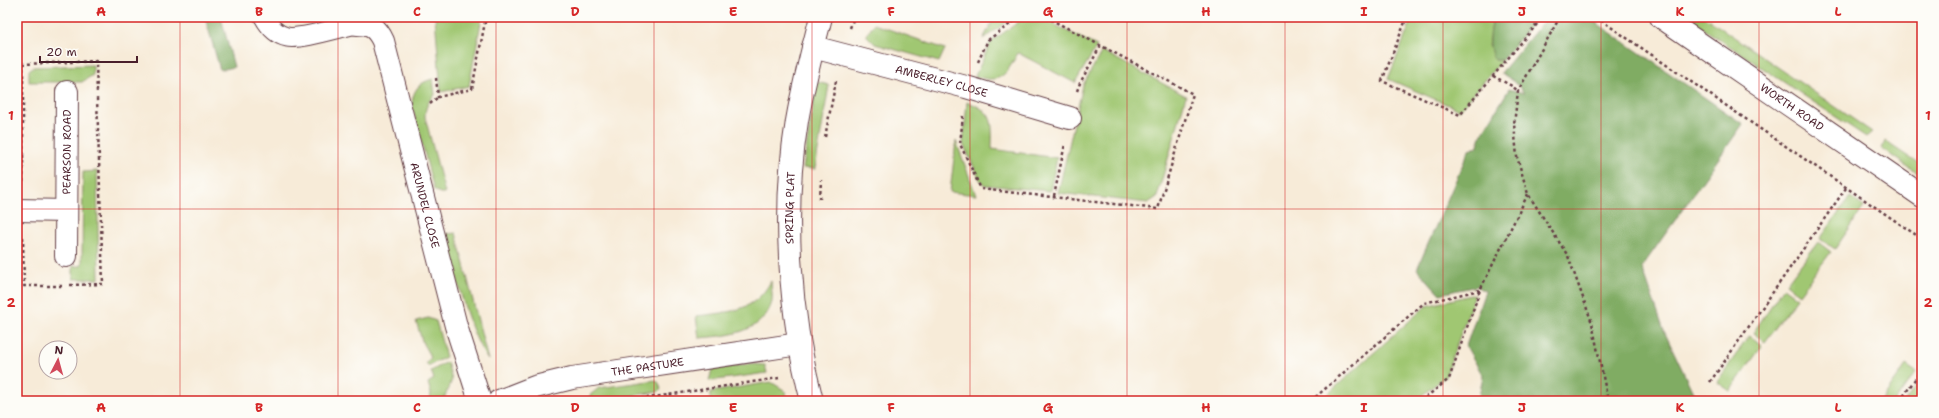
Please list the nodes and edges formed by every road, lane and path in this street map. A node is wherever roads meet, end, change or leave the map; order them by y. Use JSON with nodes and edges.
{"nodes":[{"id":1,"x":264,"y":17,"type":"edge"},
{"id":2,"x":486,"y":17,"type":"edge"},
{"id":3,"x":821,"y":17,"type":"edge"},
{"id":4,"x":854,"y":17,"type":"edge"},
{"id":5,"x":1020,"y":17,"type":"edge"},
{"id":6,"x":1407,"y":17,"type":"edge"},
{"id":7,"x":1542,"y":17,"type":"edge"},
{"id":8,"x":1560,"y":17,"type":"edge"},
{"id":9,"x":1596,"y":17,"type":"edge"},
{"id":10,"x":1661,"y":17,"type":"edge"},
{"id":11,"x":357,"y":24,"type":"joint"},
{"id":12,"x":1101,"y":45,"type":"dead end"},
{"id":13,"x":813,"y":47,"type":"junction"},
{"id":14,"x":842,"y":55,"type":"junction"},
{"id":15,"x":96,"y":61,"type":"dead end"},
{"id":16,"x":1493,"y":76,"type":"junction"},
{"id":17,"x":436,"y":78,"type":"dead end"},
{"id":18,"x":966,"y":87,"type":"junction"},
{"id":19,"x":1518,"y":91,"type":"junction"},
{"id":20,"x":67,"y":92,"type":"dead end"},
{"id":21,"x":1070,"y":118,"type":"junction"},
{"id":22,"x":824,"y":144,"type":"dead end"},
{"id":23,"x":821,"y":173,"type":"dead end"},
{"id":24,"x":1846,"y":188,"type":"junction"},
{"id":25,"x":1528,"y":194,"type":"junction"},
{"id":26,"x":1054,"y":196,"type":"dead end"},
{"id":27,"x":1922,"y":196,"type":"edge"},
{"id":28,"x":820,"y":203,"type":"dead end"},
{"id":29,"x":17,"y":210,"type":"edge"},
{"id":30,"x":66,"y":211,"type":"junction"},
{"id":31,"x":1922,"y":239,"type":"edge"},
{"id":32,"x":66,"y":256,"type":"dead end"},
{"id":33,"x":68,"y":286,"type":"dead end"},
{"id":34,"x":1480,"y":290,"type":"junction"},
{"id":35,"x":799,"y":344,"type":"junction"},
{"id":36,"x":1922,"y":369,"type":"edge"},
{"id":37,"x":805,"y":374,"type":"junction"},
{"id":38,"x":1710,"y":382,"type":"dead end"},
{"id":39,"x":480,"y":401,"type":"edge"},
{"id":40,"x":499,"y":401,"type":"edge"},
{"id":41,"x":628,"y":401,"type":"edge"},
{"id":42,"x":812,"y":401,"type":"edge"},
{"id":43,"x":1311,"y":401,"type":"edge"},
{"id":44,"x":1421,"y":401,"type":"edge"},
{"id":45,"x":1608,"y":401,"type":"edge"},
{"id":46,"x":1900,"y":401,"type":"edge"}],
"edges":[{"from":1,"to":11,"type":"lane"},
{"from":2,"to":17,"type":"path"},
{"from":3,"to":13,"type":"street","name":"SPRING PLAT"},
{"from":4,"to":14,"type":"path"},
{"from":5,"to":18,"type":"path"},
{"from":6,"to":16,"type":"path"},
{"from":7,"to":16,"type":"path"},
{"from":8,"to":19,"type":"path"},
{"from":9,"to":24,"type":"path"},
{"from":10,"to":27,"type":"street","name":"WORTH ROAD"},
{"from":11,"to":39,"type":"street","name":"ARUNDEL CLOSE"},
{"from":12,"to":21,"type":"path"},
{"from":13,"to":14,"type":"street","name":"AMBERLEY CLOSE"},
{"from":13,"to":35,"type":"street","name":"SPRING PLAT"},
{"from":14,"to":18,"type":"street","name":"AMBERLEY CLOSE"},
{"from":14,"to":22,"type":"path"},
{"from":15,"to":33,"type":"path"},
{"from":16,"to":19,"type":"path"},
{"from":18,"to":21,"type":"street","name":"AMBERLEY CLOSE"},
{"from":19,"to":25,"type":"path"},
{"from":20,"to":30,"type":"street","name":"PEARSON ROAD"},
{"from":21,"to":26,"type":"path"},
{"from":23,"to":28,"type":"path"},
{"from":24,"to":31,"type":"path"},
{"from":24,"to":38,"type":"path"},
{"from":25,"to":34,"type":"path"},
{"from":25,"to":45,"type":"path"},
{"from":29,"to":30,"type":"street"},
{"from":30,"to":32,"type":"street","name":"PEARSON ROAD"},
{"from":34,"to":43,"type":"path"},
{"from":34,"to":44,"type":"path"},
{"from":35,"to":37,"type":"street","name":"SPRING PLAT"},
{"from":35,"to":40,"type":"street","name":"THE PASTURE"},
{"from":36,"to":46,"type":"path"},
{"from":37,"to":41,"type":"path"},
{"from":37,"to":42,"type":"street","name":"SPRING PLAT"}]}
